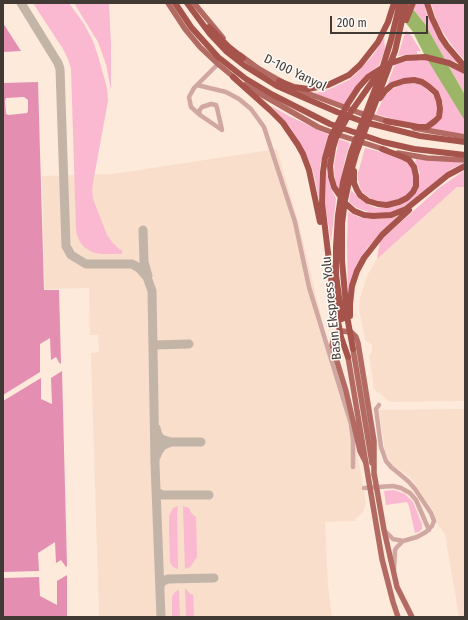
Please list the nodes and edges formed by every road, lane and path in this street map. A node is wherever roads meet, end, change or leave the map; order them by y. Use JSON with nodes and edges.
{"nodes":[{"id":1,"x":168,"y":3,"type":"edge"},
{"id":2,"x":175,"y":3,"type":"edge"},
{"id":3,"x":188,"y":3,"type":"edge"},
{"id":4,"x":194,"y":3,"type":"edge"},
{"id":5,"x":400,"y":3,"type":"edge"},
{"id":6,"x":406,"y":3,"type":"edge"},
{"id":7,"x":413,"y":3,"type":"edge"},
{"id":8,"x":427,"y":3,"type":"edge"},
{"id":9,"x":394,"y":5,"type":"edge"},
{"id":10,"x":404,"y":24,"type":"junction"},
{"id":11,"x":387,"y":54,"type":"junction"},
{"id":12,"x":243,"y":58,"type":"junction"},
{"id":13,"x":218,"y":64,"type":"junction"},
{"id":14,"x":465,"y":67,"type":"edge"},
{"id":15,"x":465,"y":72,"type":"edge"},
{"id":16,"x":234,"y":77,"type":"junction"},
{"id":17,"x":279,"y":81,"type":"junction"},
{"id":18,"x":197,"y":85,"type":"junction"},
{"id":19,"x":329,"y":106,"type":"junction"},
{"id":20,"x":371,"y":113,"type":"junction"},
{"id":21,"x":200,"y":115,"type":"junction"},
{"id":22,"x":384,"y":124,"type":"junction"},
{"id":23,"x":465,"y":137,"type":"edge"},
{"id":24,"x":465,"y":142,"type":"edge"},
{"id":25,"x":359,"y":149,"type":"junction"},
{"id":26,"x":382,"y":149,"type":"junction"},
{"id":27,"x":465,"y":154,"type":"edge"},
{"id":28,"x":465,"y":160,"type":"edge"},
{"id":29,"x":465,"y":166,"type":"edge"},
{"id":30,"x":431,"y":190,"type":"junction"},
{"id":31,"x":327,"y":246,"type":"junction"},
{"id":32,"x":353,"y":349,"type":"junction"},
{"id":33,"x":348,"y":357,"type":"junction"},
{"id":34,"x":379,"y":405,"type":"dead end"},
{"id":35,"x":366,"y":463,"type":"junction"},
{"id":36,"x":353,"y":467,"type":"dead end"},
{"id":37,"x":374,"y":475,"type":"junction"},
{"id":38,"x":364,"y":488,"type":"dead end"},
{"id":39,"x":384,"y":530,"type":"junction"},
{"id":40,"x":429,"y":530,"type":"junction"},
{"id":41,"x":403,"y":541,"type":"junction"},
{"id":42,"x":394,"y":572,"type":"junction"},
{"id":43,"x":397,"y":616,"type":"edge"},
{"id":44,"x":412,"y":617,"type":"edge"}],
"edges":[{"from":1,"to":13,"type":"main road"},
{"from":2,"to":27,"type":"highway"},
{"from":3,"to":12,"type":"highway"},
{"from":3,"to":19,"type":"highway"},
{"from":4,"to":12,"type":"main road","name":"D-100 Yanyol"},
{"from":5,"to":11,"type":"highway","name":"Basın Ekspress Yolu"},
{"from":6,"to":10,"type":"highway"},
{"from":7,"to":10,"type":"highway"},
{"from":8,"to":14,"type":"highway"},
{"from":9,"to":17,"type":"highway"},
{"from":10,"to":20,"type":"highway","name":"Basın Ekspress Yolu"},
{"from":11,"to":30,"type":"highway"},
{"from":11,"to":33,"type":"highway","name":"Basın Ekspress Yolu"},
{"from":12,"to":17,"type":"main road","name":"D-100 Yanyol"},
{"from":13,"to":16,"type":"main road"},
{"from":13,"to":18,"type":"street"},
{"from":15,"to":31,"type":"highway"},
{"from":16,"to":26,"type":"main road"},
{"from":16,"to":31,"type":"highway"},
{"from":17,"to":19,"type":"main road","name":"D-100 Yanyol"},
{"from":18,"to":21,"type":"street"},
{"from":18,"to":36,"type":"street"},
{"from":19,"to":22,"type":"highway"},
{"from":20,"to":22,"type":"highway"},
{"from":20,"to":25,"type":"highway","name":"Basın Ekspress Yolu"},
{"from":21,"to":21,"type":"street"},
{"from":22,"to":23,"type":"main road"},
{"from":22,"to":24,"type":"highway"},
{"from":25,"to":26,"type":"highway"},
{"from":25,"to":32,"type":"highway","name":"Basın Ekspress Yolu"},
{"from":26,"to":28,"type":"main road"},
{"from":29,"to":30,"type":"highway"},
{"from":30,"to":32,"type":"highway"},
{"from":31,"to":33,"type":"highway"},
{"from":32,"to":37,"type":"main road","name":"Basın Ekspress Yolu"},
{"from":33,"to":35,"type":"main road","name":"Basın Ekspress Yolu"},
{"from":34,"to":40,"type":"street"},
{"from":35,"to":37,"type":"main road"},
{"from":35,"to":43,"type":"main road","name":"Basın Ekspress Yolu"},
{"from":37,"to":39,"type":"main road","name":"Basın Ekspress Yolu"},
{"from":38,"to":40,"type":"street"},
{"from":39,"to":41,"type":"street"},
{"from":39,"to":42,"type":"main road","name":"Basın Ekspress Yolu"},
{"from":40,"to":41,"type":"street"},
{"from":41,"to":42,"type":"street"},
{"from":42,"to":44,"type":"main road","name":"Basın Ekspress Yolu"}]}
